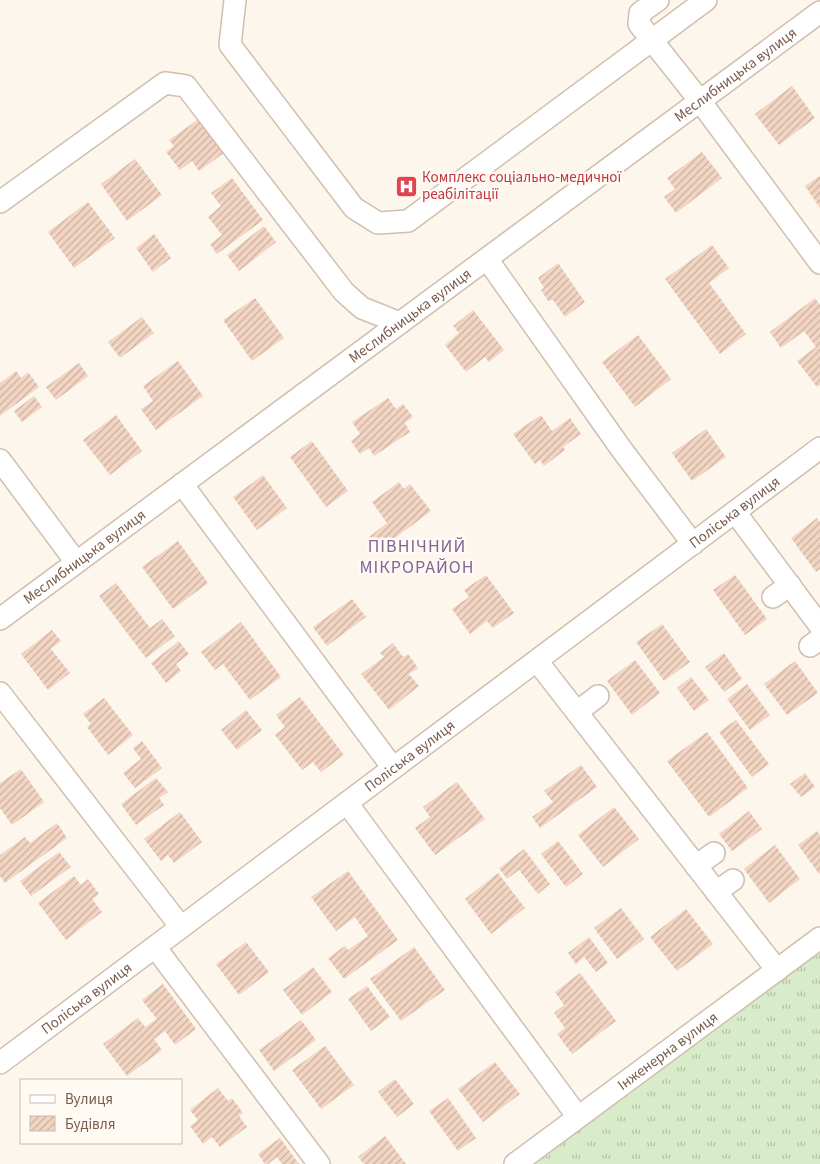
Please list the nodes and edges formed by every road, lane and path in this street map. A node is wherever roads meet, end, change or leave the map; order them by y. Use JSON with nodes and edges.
{"nodes":[{"id":1,"x":236,"y":0,"type":"edge"},
{"id":2,"x":658,"y":0,"type":"edge"},
{"id":3,"x":706,"y":0,"type":"edge"},
{"id":4,"x":820,"y":12,"type":"edge"},
{"id":5,"x":652,"y":40,"type":"junction"},
{"id":6,"x":700,"y":101,"type":"junction"},
{"id":7,"x":0,"y":202,"type":"edge"},
{"id":8,"x":487,"y":259,"type":"junction"},
{"id":9,"x":820,"y":263,"type":"edge"},
{"id":10,"x":400,"y":323,"type":"junction"},
{"id":11,"x":820,"y":448,"type":"edge"},
{"id":12,"x":0,"y":460,"type":"edge"},
{"id":13,"x":182,"y":484,"type":"junction"},
{"id":14,"x":735,"y":512,"type":"junction"},
{"id":15,"x":693,"y":544,"type":"junction"},
{"id":16,"x":76,"y":562,"type":"junction"},
{"id":17,"x":0,"y":619,"type":"edge"},
{"id":18,"x":820,"y":626,"type":"edge"},
{"id":19,"x":537,"y":661,"type":"junction"},
{"id":20,"x":0,"y":693,"type":"edge"},
{"id":21,"x":598,"y":696,"type":"dead end"},
{"id":22,"x":577,"y":712,"type":"junction"},
{"id":23,"x":393,"y":768,"type":"junction"},
{"id":24,"x":347,"y":803,"type":"junction"},
{"id":25,"x":714,"y":853,"type":"dead end"},
{"id":26,"x":696,"y":866,"type":"junction"},
{"id":27,"x":181,"y":927,"type":"junction"},
{"id":28,"x":820,"y":938,"type":"edge"},
{"id":29,"x":155,"y":947,"type":"junction"},
{"id":30,"x":777,"y":970,"type":"junction"},
{"id":31,"x":0,"y":1063,"type":"edge"},
{"id":32,"x":578,"y":1117,"type":"junction"},
{"id":33,"x":318,"y":1164,"type":"edge"},
{"id":34,"x":514,"y":1164,"type":"edge"}],
"edges":[{"from":1,"to":5,"type":"street"},
{"from":2,"to":5,"type":"street"},
{"from":3,"to":5,"type":"street"},
{"from":4,"to":6,"type":"street","name":"Меслибницька вулиця"},
{"from":5,"to":6,"type":"street"},
{"from":6,"to":8,"type":"street","name":"Меслибницька вулиця"},
{"from":6,"to":9,"type":"street"},
{"from":7,"to":10,"type":"street"},
{"from":8,"to":10,"type":"street","name":"Меслибницька вулиця"},
{"from":8,"to":15,"type":"street"},
{"from":10,"to":13,"type":"street","name":"Меслибницька вулиця"},
{"from":11,"to":14,"type":"street","name":"Поліська вулиця"},
{"from":12,"to":16,"type":"street"},
{"from":13,"to":16,"type":"street","name":"Меслибницька вулиця"},
{"from":13,"to":23,"type":"street"},
{"from":14,"to":15,"type":"street","name":"Поліська вулиця"},
{"from":14,"to":18,"type":"street"},
{"from":15,"to":19,"type":"street","name":"Поліська вулиця"},
{"from":16,"to":17,"type":"street","name":"Меслибницька вулиця"},
{"from":19,"to":22,"type":"street"},
{"from":19,"to":23,"type":"street","name":"Поліська вулиця"},
{"from":20,"to":27,"type":"street"},
{"from":21,"to":22,"type":"street"},
{"from":22,"to":26,"type":"street"},
{"from":23,"to":24,"type":"street","name":"Поліська вулиця"},
{"from":24,"to":27,"type":"street","name":"Поліська вулиця"},
{"from":24,"to":32,"type":"street"},
{"from":25,"to":26,"type":"street"},
{"from":26,"to":30,"type":"street"},
{"from":27,"to":29,"type":"street","name":"Поліська вулиця"},
{"from":28,"to":30,"type":"street","name":"Інженерна вулиця"},
{"from":29,"to":31,"type":"street","name":"Поліська вулиця"},
{"from":29,"to":33,"type":"street"},
{"from":30,"to":32,"type":"street","name":"Інженерна вулиця"},
{"from":32,"to":34,"type":"street","name":"Інженерна вулиця"}]}
